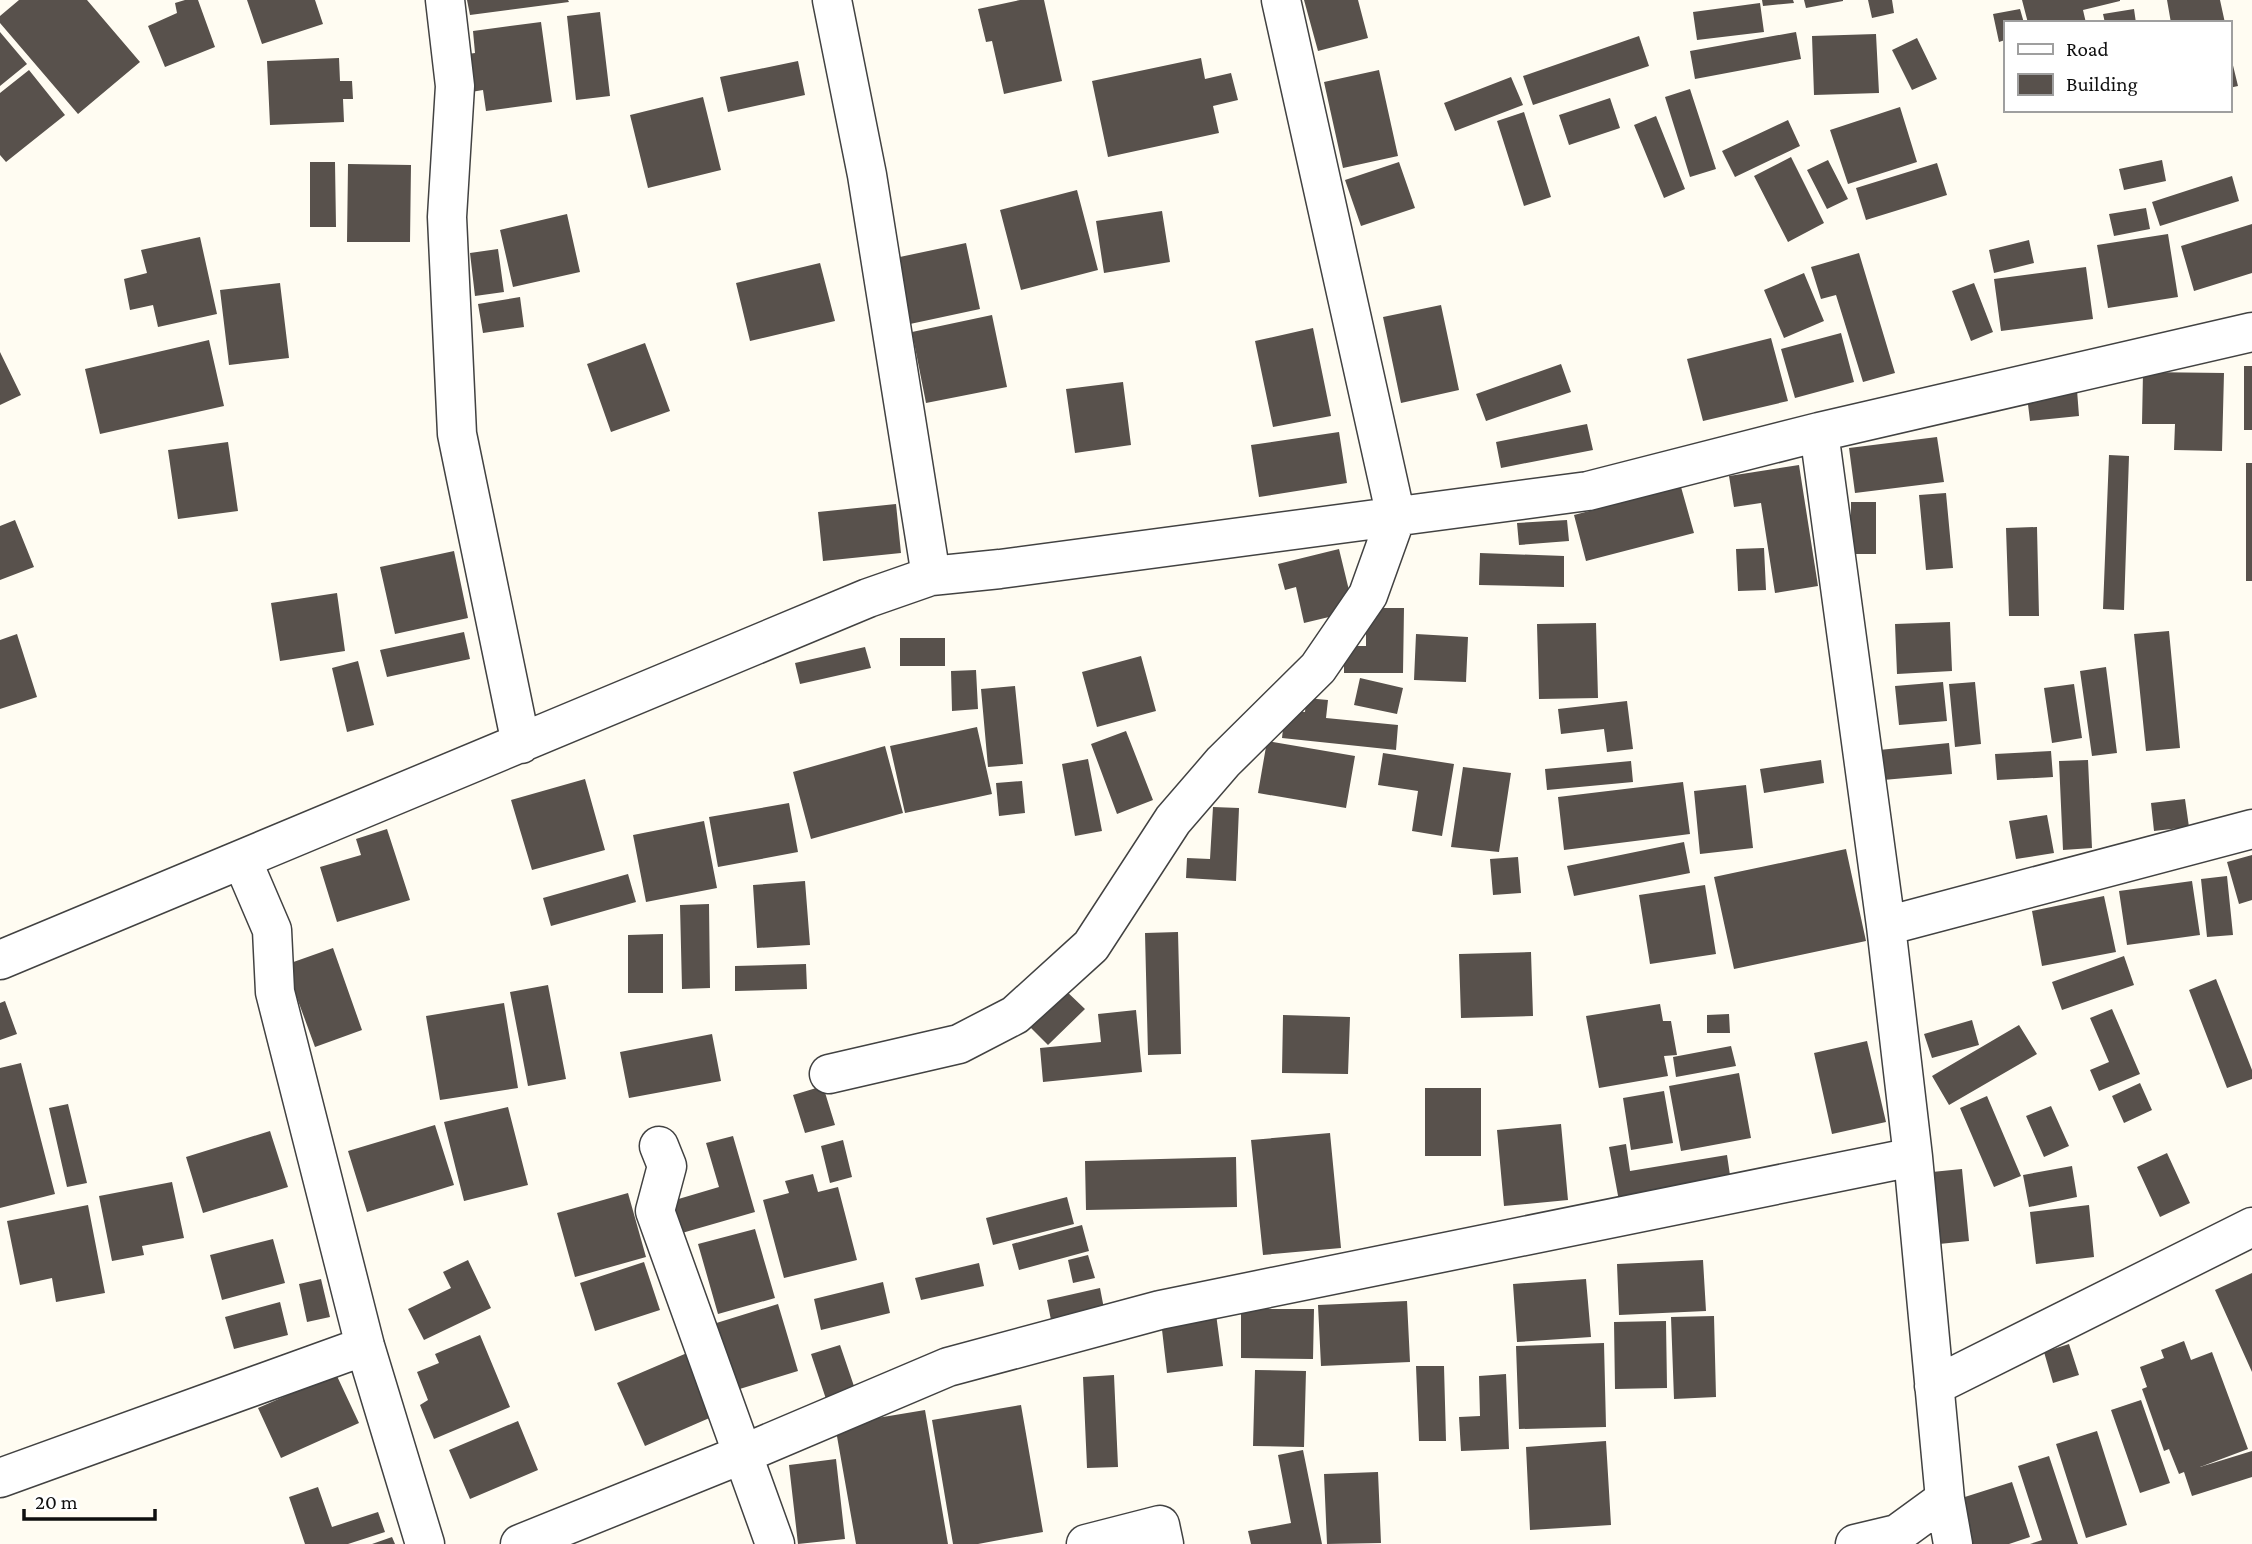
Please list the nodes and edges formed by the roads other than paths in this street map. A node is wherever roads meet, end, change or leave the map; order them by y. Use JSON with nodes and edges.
{"nodes":[{"id":1,"x":445,"y":0,"type":"edge"},
{"id":2,"x":832,"y":0,"type":"edge"},
{"id":3,"x":1281,"y":0,"type":"edge"},
{"id":4,"x":2252,"y":332,"type":"edge"},
{"id":5,"x":1819,"y":432,"type":"junction"},
{"id":6,"x":1396,"y":517,"type":"junction"},
{"id":7,"x":931,"y":576,"type":"junction"},
{"id":8,"x":521,"y":744,"type":"junction"},
{"id":9,"x":2252,"y":829,"type":"edge"},
{"id":10,"x":242,"y":860,"type":"junction"},
{"id":11,"x":1886,"y":926,"type":"junction"},
{"id":12,"x":0,"y":960,"type":"edge"},
{"id":13,"x":829,"y":1074,"type":"dead end"},
{"id":14,"x":659,"y":1146,"type":"dead end"},
{"id":15,"x":1913,"y":1157,"type":"junction"},
{"id":16,"x":2252,"y":1227,"type":"edge"},
{"id":17,"x":365,"y":1346,"type":"junction"},
{"id":18,"x":1934,"y":1386,"type":"junction"},
{"id":19,"x":743,"y":1454,"type":"junction"},
{"id":20,"x":0,"y":1478,"type":"edge"},
{"id":21,"x":1945,"y":1499,"type":"junction"},
{"id":22,"x":1902,"y":1539,"type":"edge"},
{"id":23,"x":425,"y":1544,"type":"edge"},
{"id":24,"x":520,"y":1544,"type":"edge"},
{"id":25,"x":775,"y":1544,"type":"edge"},
{"id":26,"x":1086,"y":1544,"type":"edge"},
{"id":27,"x":1164,"y":1544,"type":"edge"},
{"id":28,"x":1856,"y":1544,"type":"edge"},
{"id":29,"x":1953,"y":1544,"type":"edge"}],
"edges":[{"from":1,"to":8,"type":"street"},
{"from":2,"to":7,"type":"street"},
{"from":3,"to":6,"type":"street"},
{"from":4,"to":5,"type":"street"},
{"from":5,"to":6,"type":"street"},
{"from":5,"to":11,"type":"street"},
{"from":6,"to":7,"type":"street"},
{"from":6,"to":13,"type":"street"},
{"from":7,"to":8,"type":"street"},
{"from":8,"to":10,"type":"street"},
{"from":9,"to":11,"type":"street"},
{"from":10,"to":12,"type":"street"},
{"from":10,"to":17,"type":"street"},
{"from":11,"to":15,"type":"street"},
{"from":14,"to":19,"type":"street"},
{"from":15,"to":18,"type":"street"},
{"from":15,"to":19,"type":"street"},
{"from":16,"to":18,"type":"street"},
{"from":17,"to":20,"type":"street"},
{"from":17,"to":23,"type":"street"},
{"from":18,"to":21,"type":"street"},
{"from":19,"to":24,"type":"street"},
{"from":19,"to":25,"type":"street"},
{"from":21,"to":22,"type":"street"},
{"from":21,"to":29,"type":"street"},
{"from":22,"to":28,"type":"street"},
{"from":26,"to":27,"type":"street"}]}
